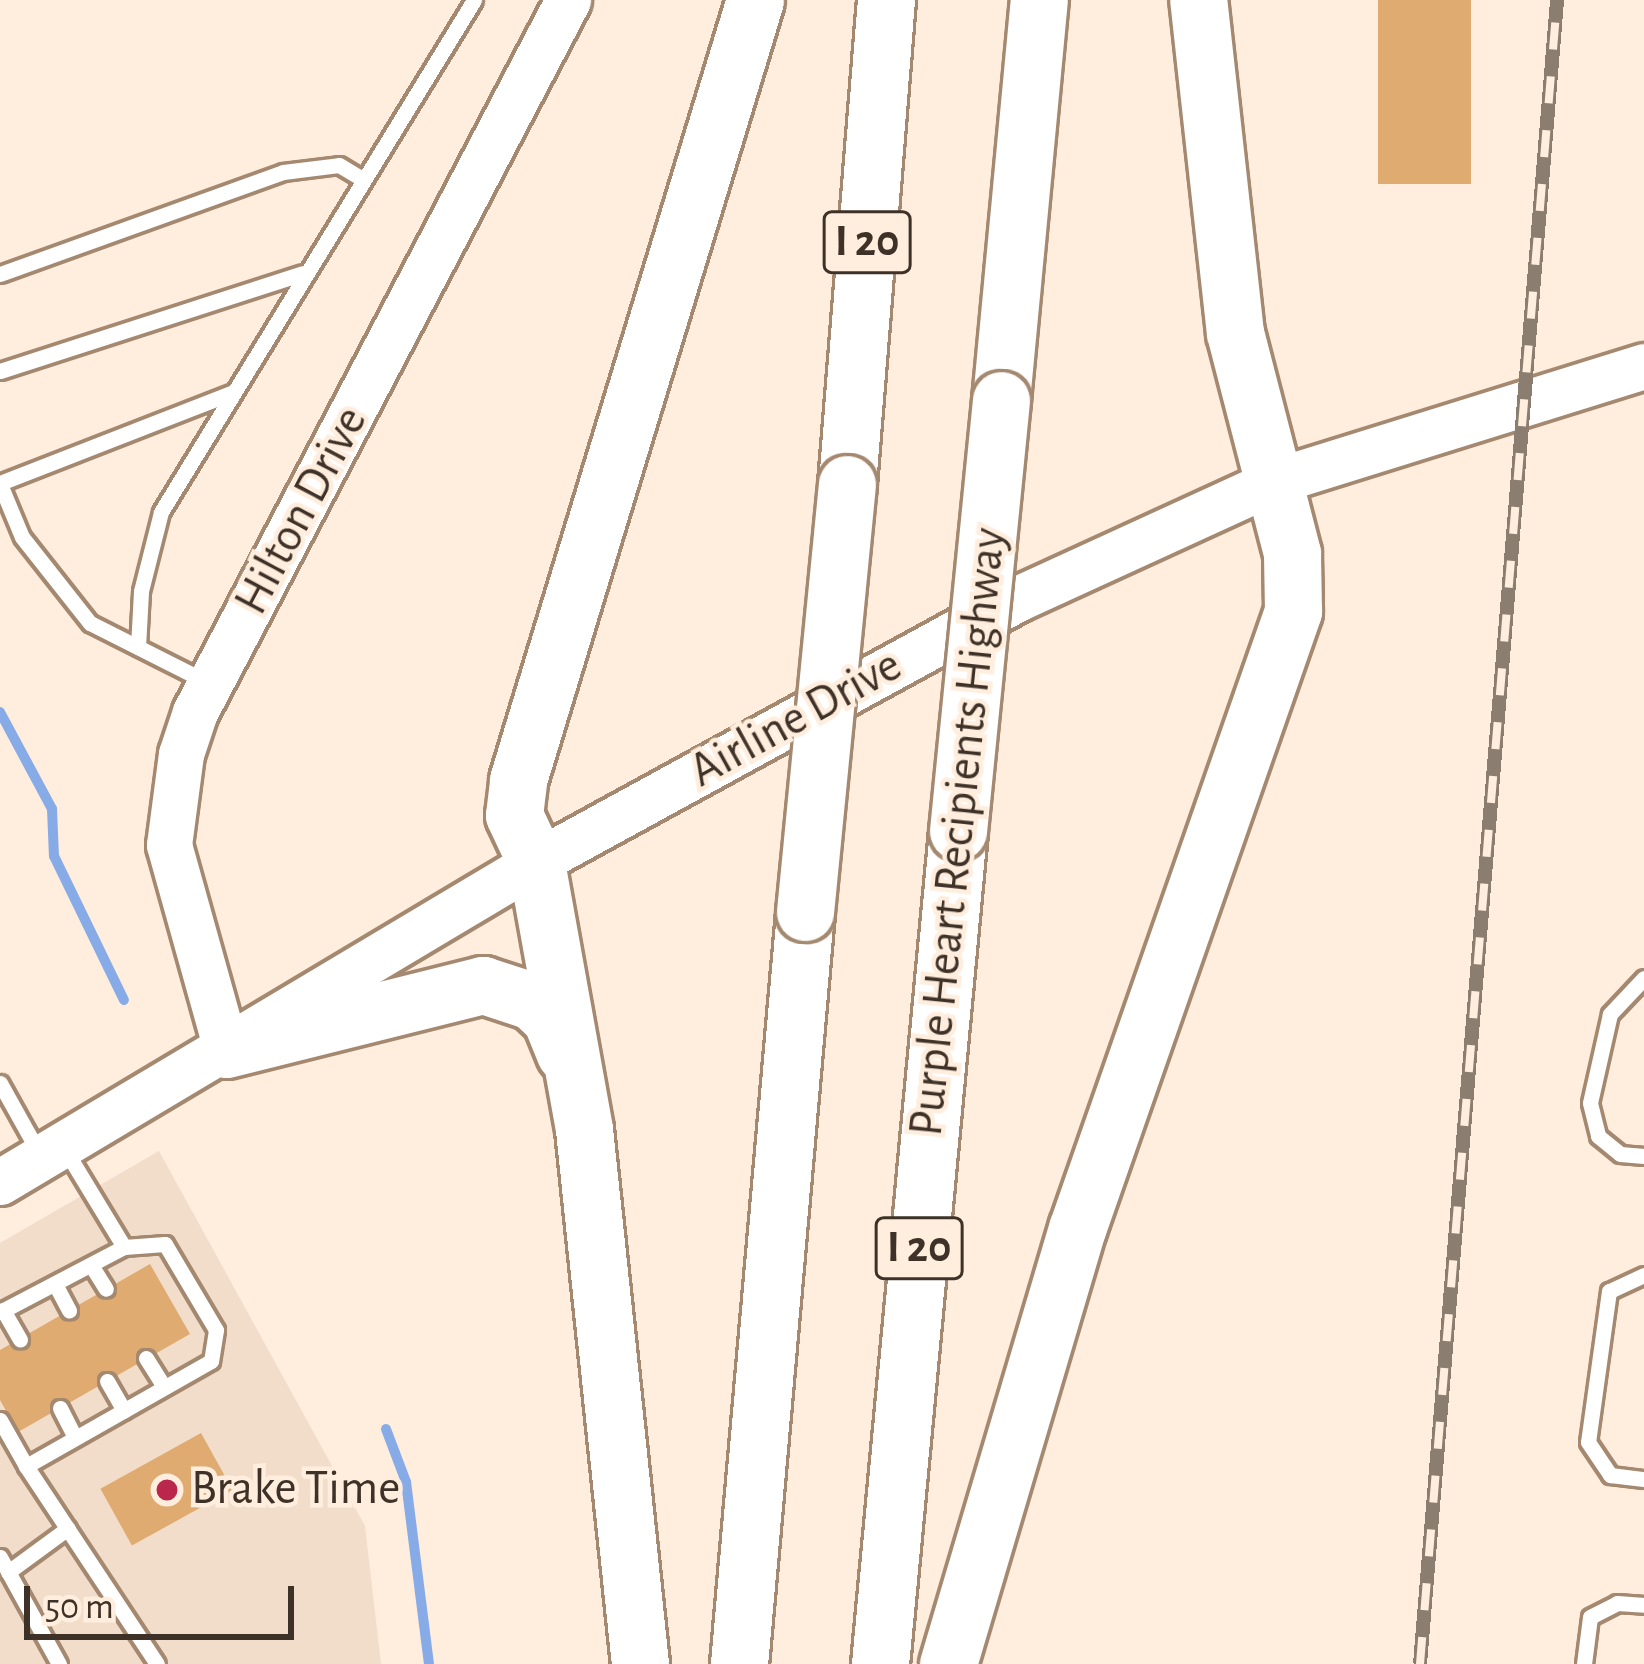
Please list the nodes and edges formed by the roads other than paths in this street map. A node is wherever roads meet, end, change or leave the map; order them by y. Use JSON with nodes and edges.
{"nodes":[{"id":1,"x":474,"y":0,"type":"edge"},
{"id":2,"x":568,"y":0,"type":"edge"},
{"id":3,"x":755,"y":0,"type":"edge"},
{"id":4,"x":886,"y":0,"type":"edge"},
{"id":5,"x":1039,"y":0,"type":"edge"},
{"id":6,"x":1198,"y":0,"type":"edge"},
{"id":7,"x":361,"y":178,"type":"junction"},
{"id":8,"x":302,"y":273,"type":"junction"},
{"id":9,"x":0,"y":274,"type":"edge"},
{"id":10,"x":1644,"y":366,"type":"edge"},
{"id":11,"x":0,"y":371,"type":"edge"},
{"id":12,"x":231,"y":393,"type":"junction"},
{"id":13,"x":1275,"y":481,"type":"junction"},
{"id":14,"x":0,"y":484,"type":"edge"},
{"id":15,"x":138,"y":647,"type":"junction"},
{"id":16,"x":209,"y":684,"type":"junction"},
{"id":17,"x":536,"y":862,"type":"junction"},
{"id":18,"x":1644,"y":978,"type":"edge"},
{"id":19,"x":226,"y":1049,"type":"junction"},
{"id":20,"x":0,"y":1083,"type":"edge"},
{"id":21,"x":584,"y":1129,"type":"junction"},
{"id":22,"x":52,"y":1151,"type":"junction"},
{"id":23,"x":1644,"y":1156,"type":"edge"},
{"id":24,"x":0,"y":1182,"type":"edge"},
{"id":25,"x":124,"y":1246,"type":"junction"},
{"id":26,"x":91,"y":1264,"type":"junction"},
{"id":27,"x":1644,"y":1275,"type":"edge"},
{"id":28,"x":55,"y":1284,"type":"junction"},
{"id":29,"x":106,"y":1289,"type":"dead end"},
{"id":30,"x":69,"y":1310,"type":"dead end"},
{"id":31,"x":2,"y":1311,"type":"edge"},
{"id":32,"x":20,"y":1339,"type":"dead end"},
{"id":33,"x":146,"y":1358,"type":"dead end"},
{"id":34,"x":107,"y":1381,"type":"dead end"},
{"id":35,"x":164,"y":1387,"type":"junction"},
{"id":36,"x":60,"y":1408,"type":"dead end"},
{"id":37,"x":124,"y":1410,"type":"junction"},
{"id":38,"x":0,"y":1420,"type":"edge"},
{"id":39,"x":75,"y":1437,"type":"junction"},
{"id":40,"x":26,"y":1466,"type":"junction"},
{"id":41,"x":1644,"y":1479,"type":"edge"},
{"id":42,"x":68,"y":1528,"type":"junction"},
{"id":43,"x":4,"y":1564,"type":"edge"},
{"id":44,"x":1644,"y":1605,"type":"edge"},
{"id":45,"x":58,"y":1664,"type":"edge"},
{"id":46,"x":158,"y":1664,"type":"edge"},
{"id":47,"x":640,"y":1664,"type":"edge"},
{"id":48,"x":739,"y":1664,"type":"edge"},
{"id":49,"x":880,"y":1664,"type":"edge"},
{"id":50,"x":948,"y":1664,"type":"edge"},
{"id":51,"x":1584,"y":1664,"type":"edge"}],
"edges":[{"from":1,"to":7,"type":"lane"},
{"from":2,"to":16,"type":"main road","name":"Hilton Drive"},
{"from":3,"to":17,"type":"highway"},
{"from":4,"to":48,"type":"highway","number":"I 20","bridge":true},
{"from":5,"to":49,"type":"highway","name":"Purple Heart Recipients Highway","number":"I 20","bridge":true},
{"from":6,"to":13,"type":"highway"},
{"from":7,"to":8,"type":"lane"},
{"from":7,"to":9,"type":"lane"},
{"from":8,"to":11,"type":"lane"},
{"from":8,"to":12,"type":"lane"},
{"from":10,"to":13,"type":"main road","name":"Airline Drive"},
{"from":12,"to":14,"type":"lane"},
{"from":12,"to":15,"type":"lane"},
{"from":13,"to":17,"type":"main road","name":"Airline Drive"},
{"from":13,"to":50,"type":"highway"},
{"from":14,"to":15,"type":"lane"},
{"from":15,"to":16,"type":"lane"},
{"from":16,"to":19,"type":"main road","name":"Hilton Drive"},
{"from":17,"to":19,"type":"main road","name":"Airline Drive"},
{"from":17,"to":21,"type":"highway"},
{"from":18,"to":23,"type":"lane"},
{"from":19,"to":21,"type":"highway"},
{"from":19,"to":22,"type":"main road","name":"Airline Drive"},
{"from":20,"to":22,"type":"lane"},
{"from":21,"to":47,"type":"highway"},
{"from":22,"to":24,"type":"main road","name":"Airline Drive"},
{"from":22,"to":25,"type":"lane"},
{"from":25,"to":26,"type":"lane"},
{"from":25,"to":35,"type":"lane"},
{"from":26,"to":28,"type":"lane"},
{"from":26,"to":29,"type":"lane"},
{"from":27,"to":41,"type":"lane"},
{"from":28,"to":30,"type":"lane"},
{"from":28,"to":31,"type":"lane"},
{"from":31,"to":32,"type":"lane"},
{"from":33,"to":35,"type":"lane"},
{"from":34,"to":37,"type":"lane"},
{"from":35,"to":37,"type":"lane"},
{"from":36,"to":39,"type":"lane"},
{"from":37,"to":39,"type":"lane"},
{"from":38,"to":40,"type":"lane"},
{"from":39,"to":40,"type":"lane"},
{"from":40,"to":42,"type":"lane"},
{"from":42,"to":43,"type":"lane"},
{"from":42,"to":46,"type":"lane"},
{"from":43,"to":45,"type":"lane"},
{"from":44,"to":51,"type":"lane"}]}
